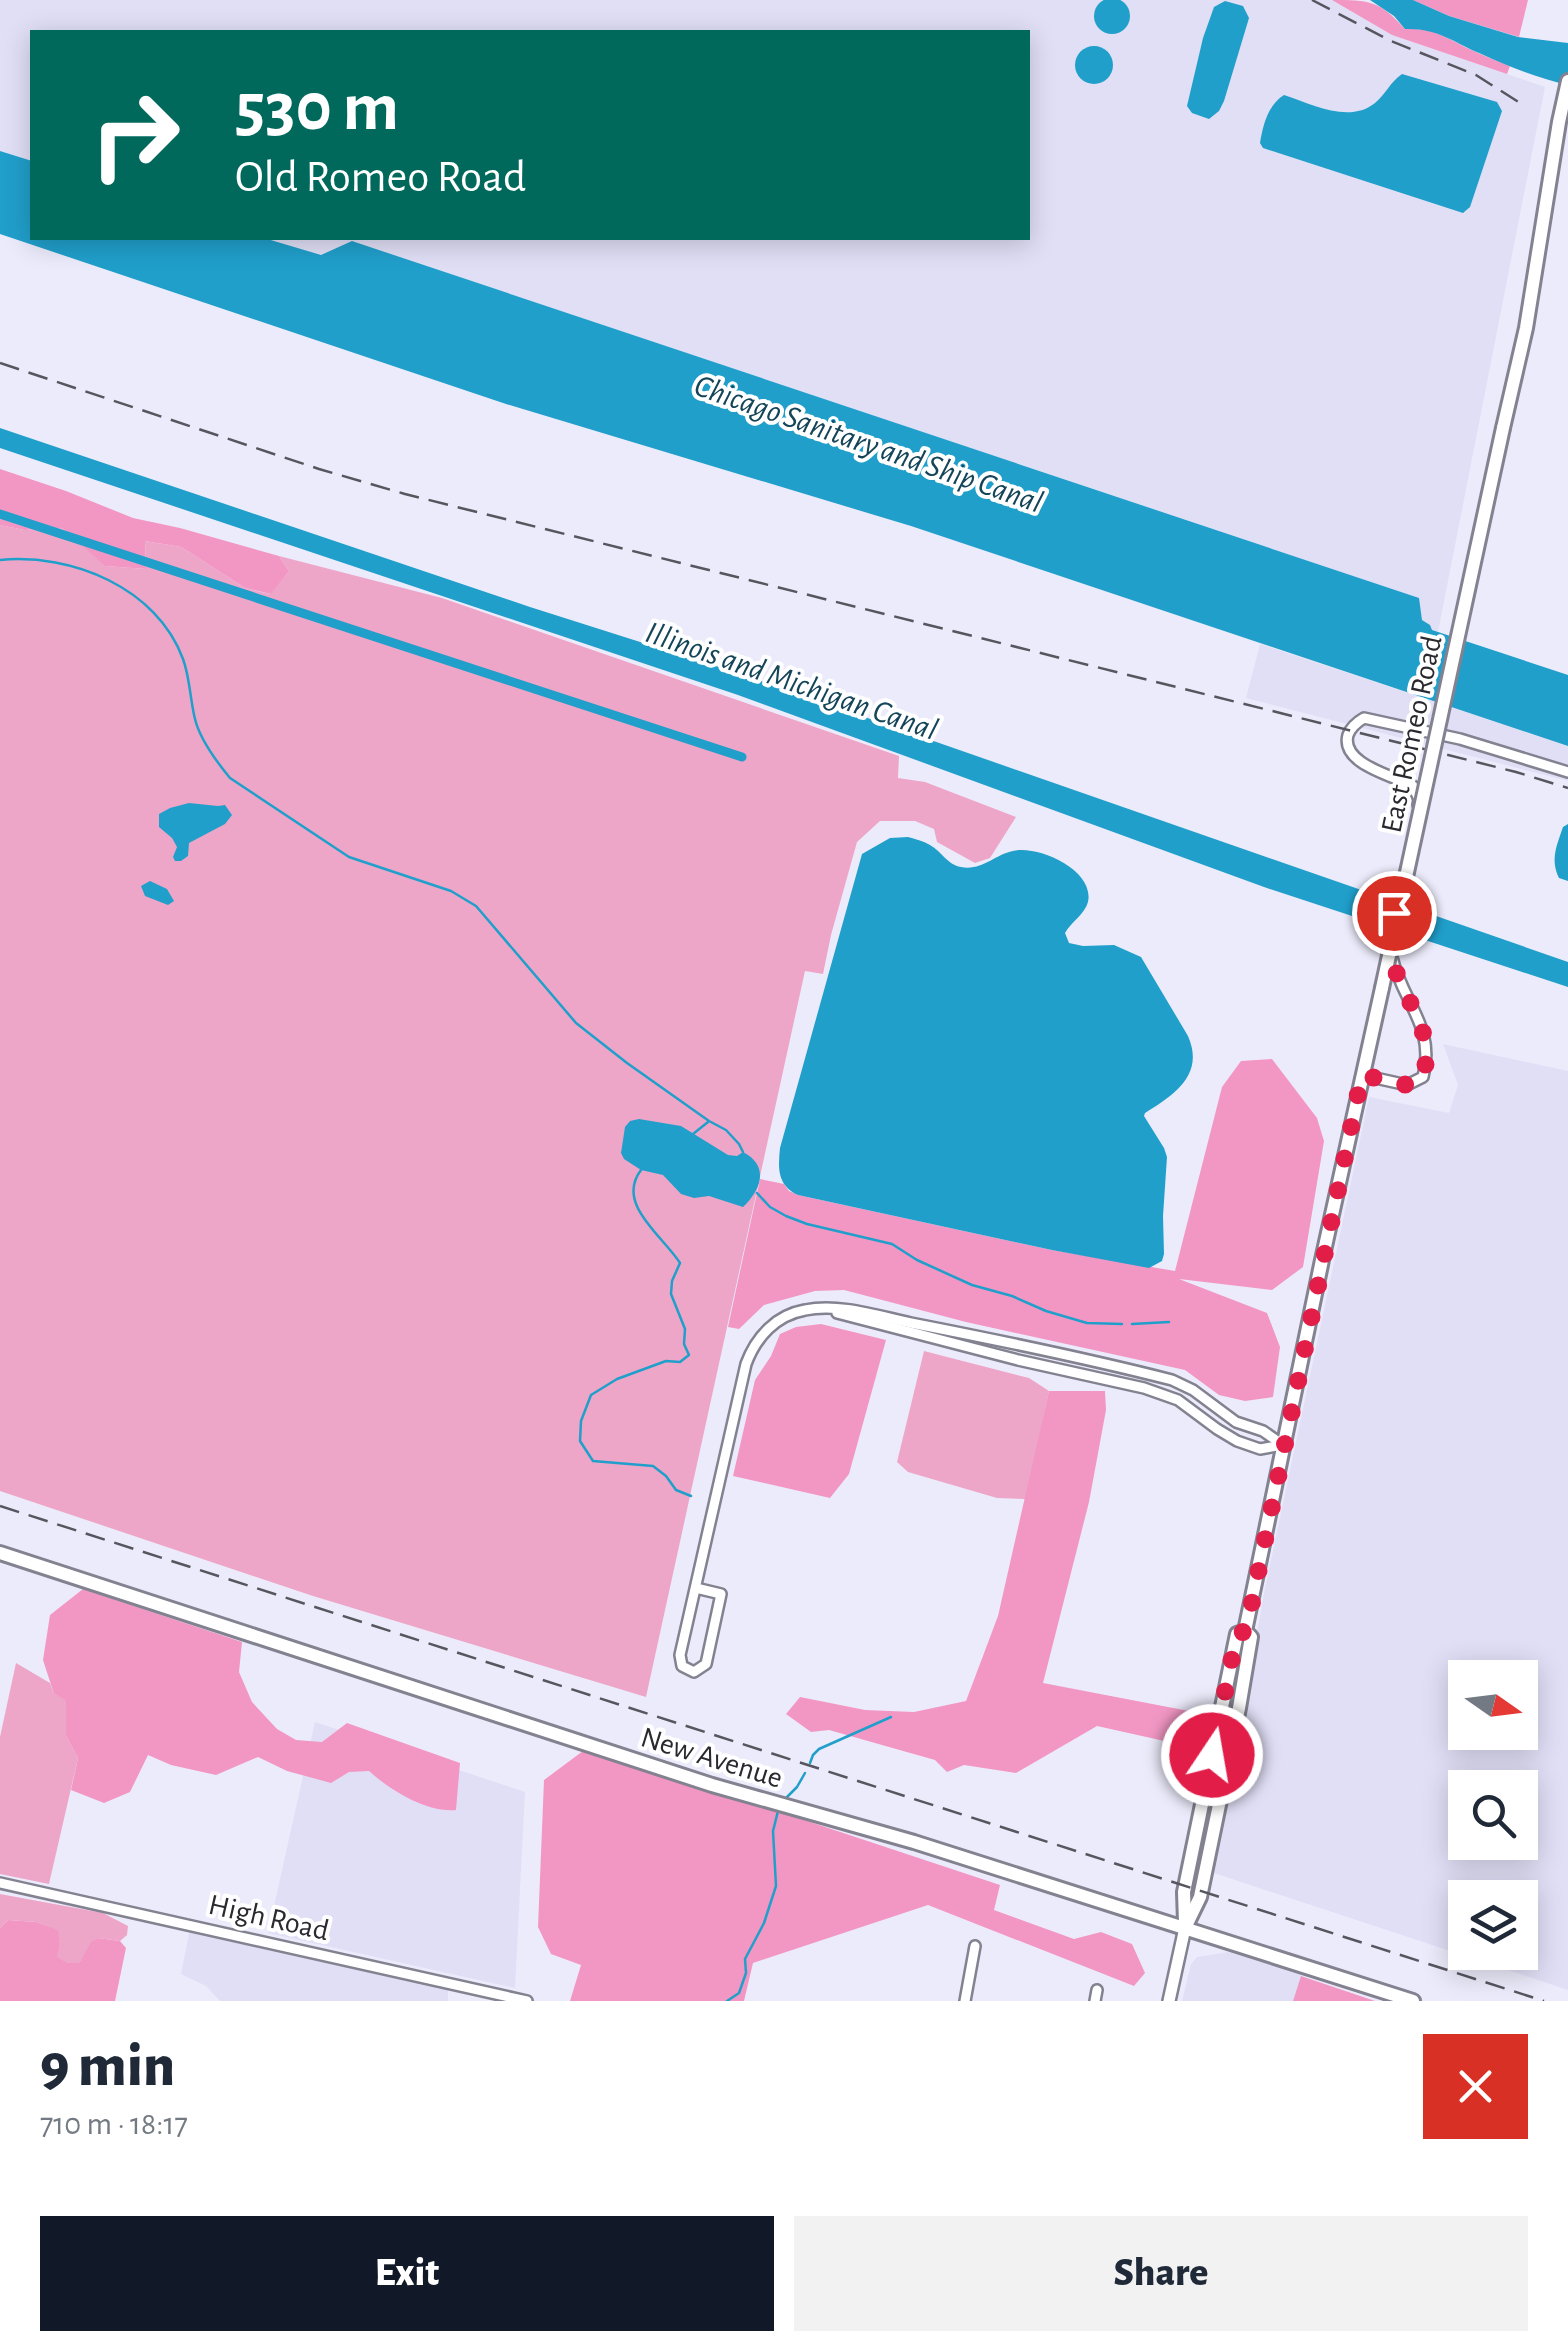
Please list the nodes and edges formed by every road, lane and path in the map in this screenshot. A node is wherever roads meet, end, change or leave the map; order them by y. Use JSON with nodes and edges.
{"nodes":[{"id":1,"x":1568,"y":81,"type":"edge"},
{"id":2,"x":1568,"y":772,"type":"edge"},
{"id":3,"x":1362,"y":1075,"type":"junction"},
{"id":4,"x":828,"y":1310,"type":"junction"},
{"id":5,"x":1283,"y":1445,"type":"junction"},
{"id":6,"x":0,"y":1553,"type":"edge"},
{"id":7,"x":696,"y":1588,"type":"junction"},
{"id":8,"x":0,"y":1883,"type":"edge"},
{"id":9,"x":1185,"y":1928,"type":"junction"},
{"id":10,"x":975,"y":1946,"type":"dead end"},
{"id":11,"x":526,"y":2001,"type":"edge"},
{"id":12,"x":964,"y":2001,"type":"edge"},
{"id":13,"x":1169,"y":2001,"type":"edge"},
{"id":14,"x":1413,"y":2001,"type":"edge"}],
"edges":[{"from":1,"to":3,"type":"main road","name":"East Romeo Road","bridge":true},
{"from":2,"to":3,"type":"street","bridge":true},
{"from":3,"to":5,"type":"main road","name":"East Romeo Road"},
{"from":4,"to":5,"type":"street"},
{"from":4,"to":5,"type":"street"},
{"from":4,"to":7,"type":"street"},
{"from":5,"to":9,"type":"main road","name":"East Romeo Road"},
{"from":6,"to":9,"type":"main road","name":"New Avenue"},
{"from":7,"to":7,"type":"street"},
{"from":8,"to":11,"type":"street","name":"High Road"},
{"from":9,"to":13,"type":"street"},
{"from":9,"to":14,"type":"main road","name":"New Avenue"},
{"from":10,"to":12,"type":"street"}]}
